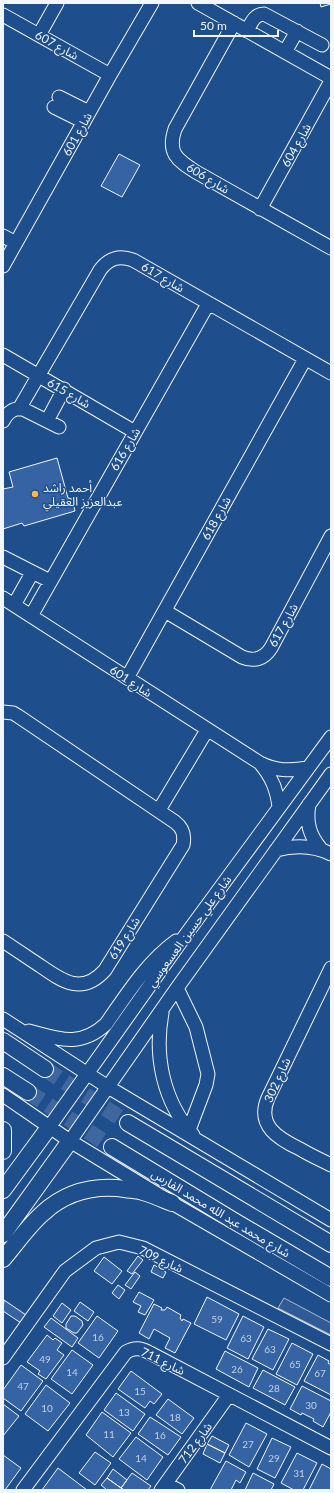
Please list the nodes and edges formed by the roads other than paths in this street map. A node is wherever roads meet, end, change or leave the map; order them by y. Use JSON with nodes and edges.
{"nodes":[{"id":1,"x":57,"y":3,"type":"edge"},
{"id":2,"x":152,"y":3,"type":"edge"},
{"id":3,"x":198,"y":3,"type":"edge"},
{"id":4,"x":3,"y":16,"type":"edge"},
{"id":5,"x":234,"y":23,"type":"junction"},
{"id":6,"x":247,"y":31,"type":"junction"},
{"id":7,"x":296,"y":31,"type":"junction"},
{"id":8,"x":39,"y":36,"type":"junction"},
{"id":9,"x":322,"y":45,"type":"dead end"},
{"id":10,"x":285,"y":52,"type":"junction"},
{"id":11,"x":110,"y":75,"type":"junction"},
{"id":12,"x":331,"y":79,"type":"edge"},
{"id":13,"x":57,"y":102,"type":"dead end"},
{"id":14,"x":86,"y":117,"type":"junction"},
{"id":15,"x":260,"y":209,"type":"junction"},
{"id":16,"x":3,"y":236,"type":"edge"},
{"id":17,"x":16,"y":243,"type":"junction"},
{"id":18,"x":330,"y":244,"type":"edge"},
{"id":19,"x":3,"y":266,"type":"edge"},
{"id":20,"x":208,"y":304,"type":"junction"},
{"id":21,"x":3,"y":355,"type":"edge"},
{"id":22,"x":305,"y":359,"type":"junction"},
{"id":23,"x":331,"y":373,"type":"edge"},
{"id":24,"x":40,"y":375,"type":"junction"},
{"id":25,"x":64,"y":390,"type":"junction"},
{"id":26,"x":19,"y":409,"type":"junction"},
{"id":27,"x":3,"y":421,"type":"edge"},
{"id":28,"x":135,"y":432,"type":"junction"},
{"id":29,"x":331,"y":536,"type":"edge"},
{"id":30,"x":3,"y":556,"type":"edge"},
{"id":31,"x":32,"y":572,"type":"junction"},
{"id":32,"x":50,"y":581,"type":"junction"},
{"id":33,"x":8,"y":602,"type":"edge"},
{"id":34,"x":165,"y":611,"type":"junction"},
{"id":35,"x":31,"y":616,"type":"junction"},
{"id":36,"x":127,"y":678,"type":"junction"},
{"id":37,"x":3,"y":712,"type":"edge"},
{"id":38,"x":207,"y":730,"type":"junction"},
{"id":39,"x":331,"y":737,"type":"edge"},
{"id":40,"x":260,"y":763,"type":"junction"},
{"id":41,"x":308,"y":768,"type":"junction"},
{"id":42,"x":331,"y":774,"type":"edge"},
{"id":43,"x":309,"y":804,"type":"junction"},
{"id":44,"x":279,"y":807,"type":"junction"},
{"id":45,"x":159,"y":810,"type":"junction"},
{"id":46,"x":276,"y":850,"type":"junction"},
{"id":47,"x":326,"y":851,"type":"edge"},
{"id":48,"x":187,"y":933,"type":"junction"},
{"id":49,"x":3,"y":941,"type":"edge"},
{"id":50,"x":331,"y":968,"type":"edge"},
{"id":51,"x":177,"y":988,"type":"junction"},
{"id":52,"x":162,"y":1009,"type":"junction"},
{"id":53,"x":3,"y":1019,"type":"edge"},
{"id":54,"x":16,"y":1028,"type":"junction"},
{"id":55,"x":3,"y":1041,"type":"edge"},
{"id":56,"x":45,"y":1069,"type":"tunnel mouth"},
{"id":57,"x":88,"y":1074,"type":"junction"},
{"id":58,"x":3,"y":1076,"type":"edge"},
{"id":59,"x":108,"y":1087,"type":"junction"},
{"id":60,"x":28,"y":1092,"type":"tunnel mouth"},
{"id":61,"x":3,"y":1095,"type":"edge"},
{"id":62,"x":128,"y":1123,"type":"tunnel mouth"},
{"id":63,"x":50,"y":1126,"type":"junction"},
{"id":64,"x":3,"y":1130,"type":"edge"},
{"id":65,"x":189,"y":1130,"type":"junction"},
{"id":66,"x":198,"y":1140,"type":"junction"},
{"id":67,"x":70,"y":1141,"type":"junction"},
{"id":68,"x":112,"y":1147,"type":"tunnel mouth"},
{"id":69,"x":3,"y":1151,"type":"edge"},
{"id":70,"x":331,"y":1165,"type":"edge"},
{"id":71,"x":3,"y":1190,"type":"edge"},
{"id":72,"x":172,"y":1203,"type":"junction"},
{"id":73,"x":331,"y":1220,"type":"edge"},
{"id":74,"x":3,"y":1234,"type":"edge"},
{"id":75,"x":331,"y":1244,"type":"edge"},
{"id":76,"x":3,"y":1259,"type":"edge"},
{"id":77,"x":331,"y":1278,"type":"edge"},
{"id":78,"x":331,"y":1295,"type":"edge"},
{"id":79,"x":331,"y":1344,"type":"edge"},
{"id":80,"x":3,"y":1358,"type":"edge"},
{"id":81,"x":229,"y":1395,"type":"junction"},
{"id":82,"x":331,"y":1448,"type":"edge"},
{"id":83,"x":163,"y":1487,"type":"edge"},
{"id":84,"x":23,"y":1490,"type":"edge"},
{"id":85,"x":178,"y":1490,"type":"edge"}],
"edges":[{"from":1,"to":8,"type":"street"},
{"from":2,"to":11,"type":"street","name":"شارع 601"},
{"from":3,"to":5,"type":"street"},
{"from":4,"to":8,"type":"street","name":"شارع 607"},
{"from":5,"to":6,"type":"street"},
{"from":5,"to":15,"type":"street","name":"شارع 606"},
{"from":6,"to":7,"type":"street"},
{"from":6,"to":10,"type":"street"},
{"from":7,"to":9,"type":"street"},
{"from":7,"to":10,"type":"street"},
{"from":8,"to":11,"type":"street","name":"شارع 607"},
{"from":10,"to":12,"type":"street"},
{"from":11,"to":14,"type":"street","name":"شارع 601"},
{"from":12,"to":15,"type":"street","name":"شارع 604"},
{"from":13,"to":14,"type":"street"},
{"from":14,"to":17,"type":"street","name":"شارع 601"},
{"from":15,"to":18,"type":"street","name":"شارع 606"},
{"from":16,"to":17,"type":"street"},
{"from":17,"to":19,"type":"street","name":"شارع 601"},
{"from":20,"to":22,"type":"street","name":"شارع 617"},
{"from":20,"to":24,"type":"street","name":"شارع 617"},
{"from":20,"to":28,"type":"street","name":"شارع 616"},
{"from":21,"to":24,"type":"street","name":"شارع 615"},
{"from":22,"to":23,"type":"street","name":"شارع 617"},
{"from":22,"to":34,"type":"street","name":"شارع 618"},
{"from":24,"to":25,"type":"street","name":"شارع 615"},
{"from":24,"to":26,"type":"street","name":"شارع 617"},
{"from":25,"to":26,"type":"street"},
{"from":25,"to":28,"type":"street","name":"شارع 615"},
{"from":26,"to":27,"type":"street"},
{"from":28,"to":32,"type":"street","name":"شارع 616"},
{"from":29,"to":34,"type":"street","name":"شارع 617"},
{"from":30,"to":31,"type":"street"},
{"from":31,"to":32,"type":"street"},
{"from":31,"to":33,"type":"street"},
{"from":32,"to":35,"type":"street","name":"شارع 616"},
{"from":33,"to":35,"type":"street","name":"شارع 601"},
{"from":34,"to":36,"type":"street","name":"شارع 618"},
{"from":35,"to":36,"type":"street","name":"شارع 601"},
{"from":36,"to":38,"type":"street","name":"شارع 601"},
{"from":37,"to":45,"type":"street","name":"شارع 619"},
{"from":38,"to":40,"type":"street","name":"شارع 601"},
{"from":38,"to":45,"type":"street"},
{"from":39,"to":41,"type":"street","name":"شارع علي حسين العسعوسي"},
{"from":40,"to":41,"type":"street","name":"شارع 601"},
{"from":40,"to":44,"type":"street","name":"شارع 601"},
{"from":41,"to":44,"type":"street","name":"شارع علي حسين العسعوسي"},
{"from":42,"to":43,"type":"street","name":"شارع علي حسين العسعوسي"},
{"from":43,"to":46,"type":"street","name":"شارع علي حسين العسعوسي"},
{"from":43,"to":47,"type":"street"},
{"from":44,"to":48,"type":"street","name":"شارع علي حسين العسعوسي"},
{"from":45,"to":49,"type":"street","name":"شارع 619"},
{"from":46,"to":47,"type":"street"},
{"from":46,"to":51,"type":"street","name":"شارع علي حسين العسعوسي"},
{"from":48,"to":54,"type":"street"},
{"from":48,"to":57,"type":"street","name":"شارع علي حسين العسعوسي"},
{"from":50,"to":70,"type":"street","name":"شارع 302"},
{"from":51,"to":52,"type":"street","name":"شارع علي حسين العسعوسي"},
{"from":51,"to":65,"type":"street"},
{"from":52,"to":59,"type":"street","name":"شارع علي حسين العسعوسي"},
{"from":52,"to":65,"type":"street"},
{"from":53,"to":54,"type":"street"},
{"from":54,"to":57,"type":"street"},
{"from":55,"to":56,"type":"main road"},
{"from":57,"to":59,"type":"street"},
{"from":57,"to":63,"type":"street","name":"شارع علي حسين العسعوسي"},
{"from":58,"to":60,"type":"main road"},
{"from":59,"to":66,"type":"street"},
{"from":59,"to":67,"type":"street","name":"شارع علي حسين العسعوسي"},
{"from":61,"to":63,"type":"street"},
{"from":62,"to":75,"type":"main road"},
{"from":63,"to":67,"type":"street"},
{"from":63,"to":71,"type":"main road"},
{"from":64,"to":69,"type":"main road"},
{"from":65,"to":66,"type":"street"},
{"from":66,"to":73,"type":"street"},
{"from":67,"to":72,"type":"street"},
{"from":67,"to":74,"type":"main road"},
{"from":68,"to":77,"type":"main road","name":"شارع محمد عبد الله محمد الفارس"},
{"from":72,"to":76,"type":"main road"},
{"from":72,"to":78,"type":"street"},
{"from":79,"to":80,"type":"street","name":"شارع 709"},
{"from":81,"to":82,"type":"street","name":"شارع 711"},
{"from":81,"to":83,"type":"street","name":"شارع 712"},
{"from":81,"to":84,"type":"street","name":"شارع 711"},
{"from":83,"to":85,"type":"street"}]}
